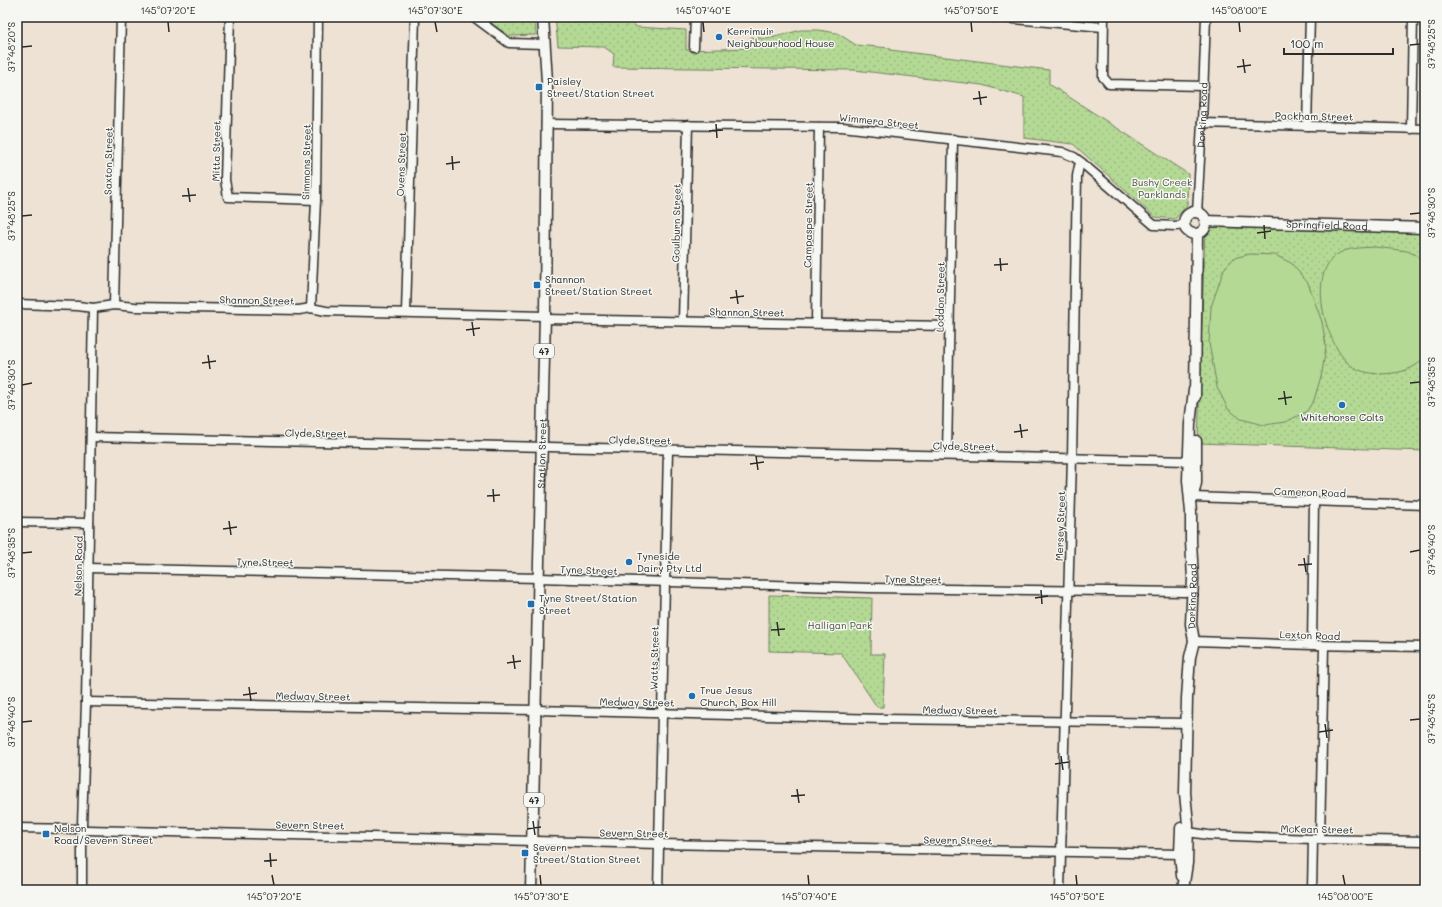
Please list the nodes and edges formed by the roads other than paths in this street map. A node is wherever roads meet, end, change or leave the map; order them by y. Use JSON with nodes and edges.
{"nodes":[{"id":1,"x":121,"y":17,"type":"edge"},
{"id":2,"x":230,"y":17,"type":"edge"},
{"id":3,"x":318,"y":17,"type":"edge"},
{"id":4,"x":415,"y":17,"type":"edge"},
{"id":5,"x":474,"y":17,"type":"edge"},
{"id":6,"x":543,"y":17,"type":"edge"},
{"id":7,"x":695,"y":17,"type":"edge"},
{"id":8,"x":992,"y":17,"type":"edge"},
{"id":9,"x":1104,"y":17,"type":"edge"},
{"id":10,"x":1206,"y":17,"type":"edge"},
{"id":11,"x":1310,"y":17,"type":"edge"},
{"id":12,"x":1413,"y":17,"type":"edge"},
{"id":13,"x":1001,"y":18,"type":"edge"},
{"id":14,"x":1103,"y":27,"type":"junction"},
{"id":15,"x":544,"y":44,"type":"junction"},
{"id":16,"x":694,"y":47,"type":"dead end"},
{"id":17,"x":1204,"y":86,"type":"junction"},
{"id":18,"x":1202,"y":123,"type":"junction"},
{"id":19,"x":546,"y":124,"type":"junction"},
{"id":20,"x":688,"y":125,"type":"junction"},
{"id":21,"x":1307,"y":126,"type":"junction"},
{"id":22,"x":819,"y":127,"type":"junction"},
{"id":23,"x":1411,"y":129,"type":"junction"},
{"id":24,"x":1425,"y":129,"type":"edge"},
{"id":25,"x":953,"y":139,"type":"junction"},
{"id":26,"x":1082,"y":163,"type":"junction"},
{"id":27,"x":316,"y":200,"type":"junction"},
{"id":28,"x":1197,"y":212,"type":"junction"},
{"id":29,"x":1205,"y":221,"type":"junction"},
{"id":30,"x":1184,"y":225,"type":"junction"},
{"id":31,"x":1425,"y":228,"type":"edge"},
{"id":32,"x":1197,"y":234,"type":"junction"},
{"id":33,"x":17,"y":304,"type":"edge"},
{"id":34,"x":114,"y":305,"type":"junction"},
{"id":35,"x":93,"y":308,"type":"junction"},
{"id":36,"x":311,"y":308,"type":"junction"},
{"id":37,"x":406,"y":312,"type":"junction"},
{"id":38,"x":545,"y":317,"type":"junction"},
{"id":39,"x":683,"y":322,"type":"junction"},
{"id":40,"x":816,"y":323,"type":"junction"},
{"id":41,"x":949,"y":326,"type":"junction"},
{"id":42,"x":1193,"y":426,"type":"junction"},
{"id":43,"x":91,"y":437,"type":"junction"},
{"id":44,"x":541,"y":448,"type":"junction"},
{"id":45,"x":668,"y":451,"type":"junction"},
{"id":46,"x":946,"y":455,"type":"junction"},
{"id":47,"x":1072,"y":458,"type":"junction"},
{"id":48,"x":1189,"y":461,"type":"junction"},
{"id":49,"x":1192,"y":497,"type":"junction"},
{"id":50,"x":1314,"y":502,"type":"junction"},
{"id":51,"x":1425,"y":505,"type":"edge"},
{"id":52,"x":17,"y":522,"type":"edge"},
{"id":53,"x":89,"y":523,"type":"junction"},
{"id":54,"x":1191,"y":542,"type":"junction"},
{"id":55,"x":88,"y":568,"type":"junction"},
{"id":56,"x":539,"y":578,"type":"junction"},
{"id":57,"x":665,"y":582,"type":"junction"},
{"id":58,"x":1069,"y":591,"type":"junction"},
{"id":59,"x":1186,"y":592,"type":"junction"},
{"id":60,"x":1194,"y":641,"type":"junction"},
{"id":61,"x":1312,"y":645,"type":"junction"},
{"id":62,"x":1324,"y":646,"type":"junction"},
{"id":63,"x":1425,"y":647,"type":"edge"},
{"id":64,"x":1187,"y":698,"type":"junction"},
{"id":65,"x":86,"y":702,"type":"junction"},
{"id":66,"x":536,"y":710,"type":"junction"},
{"id":67,"x":662,"y":713,"type":"junction"},
{"id":68,"x":1065,"y":721,"type":"junction"},
{"id":69,"x":1186,"y":723,"type":"junction"},
{"id":70,"x":1185,"y":793,"type":"junction"},
{"id":71,"x":17,"y":828,"type":"edge"},
{"id":72,"x":82,"y":830,"type":"junction"},
{"id":73,"x":1188,"y":835,"type":"junction"},
{"id":74,"x":1316,"y":839,"type":"junction"},
{"id":75,"x":533,"y":841,"type":"junction"},
{"id":76,"x":1425,"y":841,"type":"edge"},
{"id":77,"x":659,"y":844,"type":"junction"},
{"id":78,"x":1061,"y":852,"type":"junction"},
{"id":79,"x":1180,"y":854,"type":"junction"},
{"id":80,"x":82,"y":890,"type":"edge"},
{"id":81,"x":531,"y":890,"type":"edge"},
{"id":82,"x":658,"y":890,"type":"edge"},
{"id":83,"x":1060,"y":890,"type":"edge"},
{"id":84,"x":1183,"y":890,"type":"edge"},
{"id":85,"x":1312,"y":890,"type":"edge"}],
"edges":[{"from":1,"to":34,"type":"street","name":"Saxton Street"},
{"from":2,"to":27,"type":"street","name":"Mitta Street"},
{"from":3,"to":27,"type":"street","name":"Simmons Street"},
{"from":4,"to":37,"type":"street","name":"Ovens Street"},
{"from":5,"to":15,"type":"street"},
{"from":6,"to":15,"type":"main road","name":"Station Street","number":"47"},
{"from":7,"to":16,"type":"street"},
{"from":8,"to":13,"type":"street"},
{"from":9,"to":14,"type":"street"},
{"from":10,"to":17,"type":"street","name":"Dorking Road"},
{"from":11,"to":21,"type":"street"},
{"from":12,"to":23,"type":"street"},
{"from":13,"to":14,"type":"street"},
{"from":14,"to":17,"type":"street"},
{"from":15,"to":19,"type":"main road","name":"Station Street","number":"47"},
{"from":17,"to":18,"type":"street","name":"Dorking Road"},
{"from":18,"to":21,"type":"street","name":"Packham Street"},
{"from":18,"to":28,"type":"street","name":"Dorking Road"},
{"from":19,"to":20,"type":"street","name":"Wimmera Street"},
{"from":19,"to":38,"type":"main road","name":"Station Street","number":"47"},
{"from":20,"to":22,"type":"street","name":"Wimmera Street"},
{"from":20,"to":39,"type":"street","name":"Goulburn Street"},
{"from":21,"to":23,"type":"street","name":"Packham Street"},
{"from":22,"to":25,"type":"street","name":"Wimmera Street"},
{"from":22,"to":40,"type":"street","name":"Campaspe Street"},
{"from":23,"to":24,"type":"street","name":"Packham Street"},
{"from":25,"to":26,"type":"street","name":"Wimmera Street"},
{"from":25,"to":41,"type":"street","name":"Loddon Street"},
{"from":26,"to":30,"type":"street","name":"Wimmera Street"},
{"from":26,"to":47,"type":"street","name":"Mersey Street"},
{"from":27,"to":36,"type":"street","name":"Simmons Street"},
{"from":28,"to":29,"type":"main road"},
{"from":28,"to":30,"type":"main road"},
{"from":29,"to":31,"type":"main road","name":"Springfield Road"},
{"from":29,"to":32,"type":"main road"},
{"from":30,"to":32,"type":"main road"},
{"from":32,"to":42,"type":"main road","name":"Dorking Road"},
{"from":33,"to":35,"type":"street","name":"Shannon Street"},
{"from":34,"to":35,"type":"street","name":"Shannon Street"},
{"from":34,"to":36,"type":"street","name":"Shannon Street"},
{"from":35,"to":43,"type":"street","name":"Nelson Road"},
{"from":36,"to":37,"type":"street","name":"Shannon Street"},
{"from":37,"to":38,"type":"street","name":"Shannon Street"},
{"from":38,"to":39,"type":"street","name":"Shannon Street"},
{"from":38,"to":44,"type":"main road","name":"Station Street","number":"47"},
{"from":39,"to":40,"type":"street","name":"Shannon Street"},
{"from":40,"to":41,"type":"street","name":"Shannon Street"},
{"from":41,"to":46,"type":"street","name":"Loddon Street"},
{"from":42,"to":48,"type":"main road","name":"Dorking Road"},
{"from":42,"to":49,"type":"main road","name":"Dorking Road"},
{"from":43,"to":44,"type":"street","name":"Clyde Street"},
{"from":43,"to":53,"type":"street","name":"Nelson Road"},
{"from":44,"to":45,"type":"street","name":"Clyde Street"},
{"from":44,"to":56,"type":"main road","name":"Station Street","number":"47"},
{"from":45,"to":46,"type":"street","name":"Clyde Street"},
{"from":45,"to":57,"type":"street","name":"Watts Street"},
{"from":46,"to":47,"type":"street","name":"Clyde Street"},
{"from":47,"to":48,"type":"street","name":"Clyde Street"},
{"from":47,"to":58,"type":"street","name":"Mersey Street"},
{"from":48,"to":49,"type":"main road","name":"Dorking Road"},
{"from":49,"to":50,"type":"street","name":"Cameron Road"},
{"from":49,"to":54,"type":"main road","name":"Dorking Road"},
{"from":50,"to":51,"type":"street","name":"Cameron Road"},
{"from":50,"to":61,"type":"street"},
{"from":52,"to":53,"type":"street"},
{"from":53,"to":55,"type":"street","name":"Nelson Road"},
{"from":54,"to":59,"type":"main road","name":"Dorking Road"},
{"from":54,"to":60,"type":"main road","name":"Dorking Road"},
{"from":55,"to":56,"type":"street","name":"Tyne Street"},
{"from":55,"to":65,"type":"street","name":"Nelson Road"},
{"from":56,"to":57,"type":"street","name":"Tyne Street"},
{"from":56,"to":66,"type":"main road","name":"Station Street","number":"47"},
{"from":57,"to":58,"type":"street","name":"Tyne Street"},
{"from":57,"to":67,"type":"street","name":"Watts Street"},
{"from":58,"to":59,"type":"street","name":"Tyne Street"},
{"from":58,"to":68,"type":"street","name":"Mersey Street"},
{"from":59,"to":64,"type":"main road","name":"Dorking Road"},
{"from":60,"to":61,"type":"street","name":"Lexton Road"},
{"from":60,"to":64,"type":"main road","name":"Dorking Road"},
{"from":61,"to":62,"type":"street","name":"Lexton Road"},
{"from":62,"to":63,"type":"street","name":"Lexton Road"},
{"from":62,"to":74,"type":"street"},
{"from":64,"to":69,"type":"main road","name":"Dorking Road"},
{"from":65,"to":66,"type":"street","name":"Medway Street"},
{"from":65,"to":72,"type":"street","name":"Nelson Road"},
{"from":66,"to":67,"type":"street","name":"Medway Street"},
{"from":66,"to":75,"type":"main road","name":"Station Street","number":"47"},
{"from":67,"to":68,"type":"street","name":"Medway Street"},
{"from":67,"to":77,"type":"street","name":"Watts Street"},
{"from":68,"to":69,"type":"street","name":"Medway Street"},
{"from":68,"to":78,"type":"street","name":"Mersey Street"},
{"from":69,"to":70,"type":"main road","name":"Dorking Road"},
{"from":70,"to":73,"type":"main road","name":"Dorking Road"},
{"from":70,"to":79,"type":"main road","name":"Dorking Road"},
{"from":71,"to":72,"type":"street","name":"Severn Street"},
{"from":72,"to":75,"type":"street","name":"Severn Street"},
{"from":72,"to":80,"type":"street","name":"Nelson Road"},
{"from":73,"to":74,"type":"street","name":"McKean Street"},
{"from":73,"to":84,"type":"main road","name":"Dorking Road"},
{"from":74,"to":76,"type":"street","name":"McKean Street"},
{"from":74,"to":85,"type":"street"},
{"from":75,"to":77,"type":"street","name":"Severn Street"},
{"from":75,"to":81,"type":"main road","name":"Station Street","number":"47"},
{"from":77,"to":78,"type":"street","name":"Severn Street"},
{"from":77,"to":82,"type":"street","name":"Watts Street"},
{"from":78,"to":79,"type":"street","name":"Severn Street"},
{"from":78,"to":83,"type":"street","name":"Mersey Street"},
{"from":79,"to":84,"type":"main road","name":"Dorking Road"}]}
